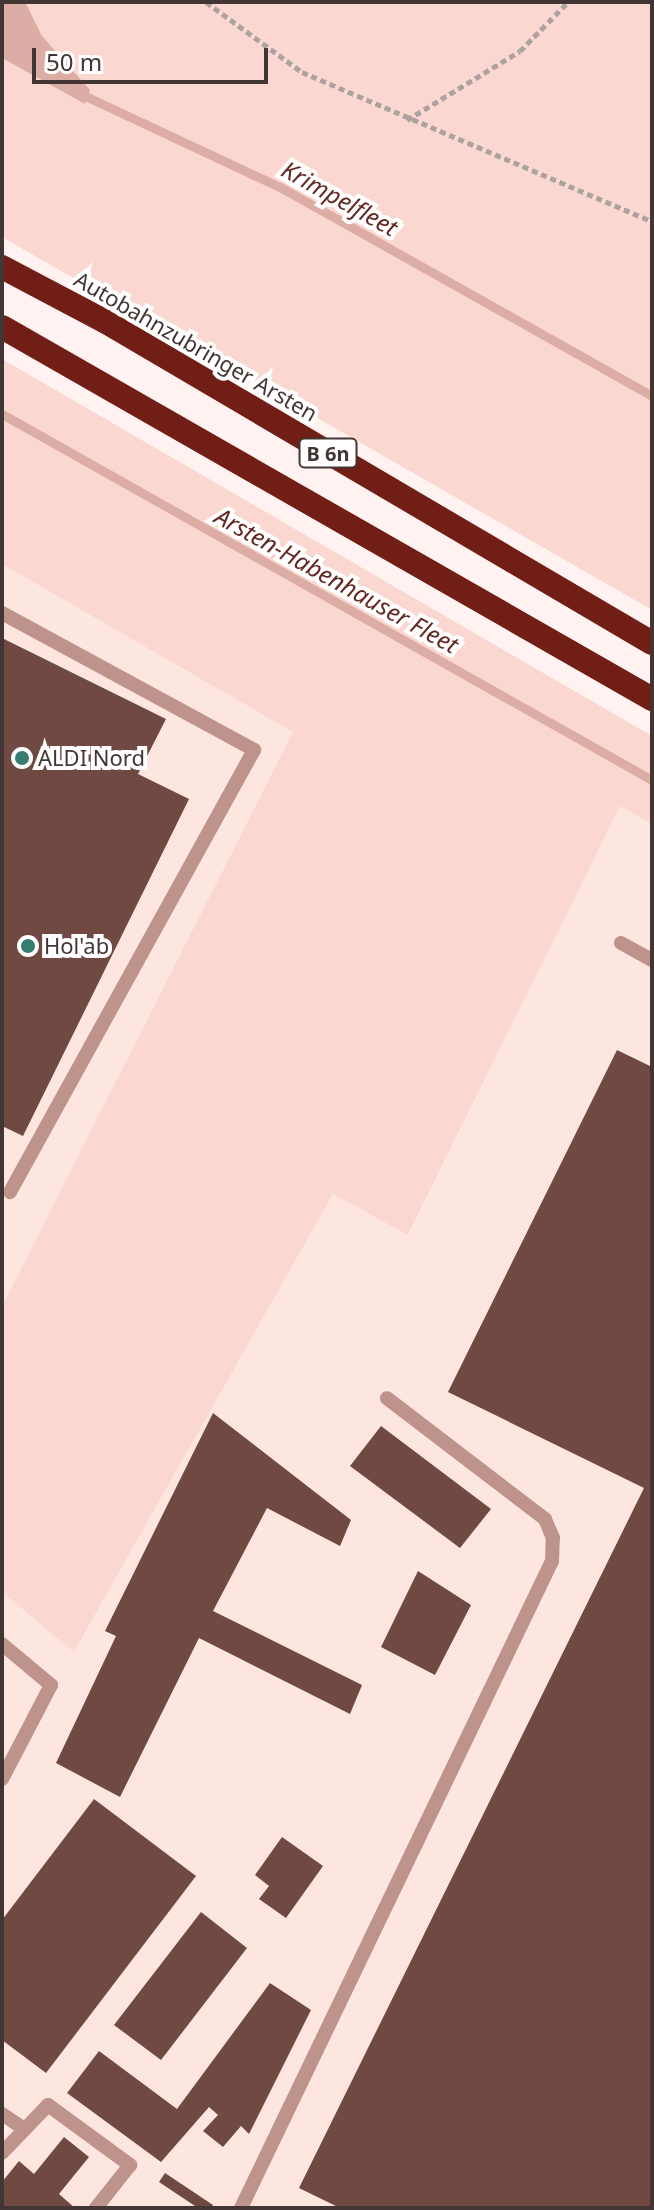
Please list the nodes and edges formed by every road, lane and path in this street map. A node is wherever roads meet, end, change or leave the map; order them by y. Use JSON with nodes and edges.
{"nodes":[{"id":1,"x":206,"y":2,"type":"edge"},
{"id":2,"x":568,"y":2,"type":"edge"},
{"id":3,"x":406,"y":120,"type":"junction"},
{"id":4,"x":652,"y":221,"type":"edge"},
{"id":5,"x":2,"y":267,"type":"edge"},
{"id":6,"x":2,"y":327,"type":"edge"},
{"id":7,"x":2,"y":613,"type":"edge"},
{"id":8,"x":652,"y":643,"type":"edge"},
{"id":9,"x":652,"y":699,"type":"edge"},
{"id":10,"x":621,"y":943,"type":"dead end"},
{"id":11,"x":652,"y":960,"type":"edge"},
{"id":12,"x":10,"y":1192,"type":"dead end"},
{"id":13,"x":387,"y":1398,"type":"dead end"},
{"id":14,"x":2,"y":1644,"type":"edge"},
{"id":15,"x":2,"y":1779,"type":"edge"},
{"id":16,"x":2,"y":2114,"type":"edge"},
{"id":17,"x":21,"y":2127,"type":"junction"},
{"id":18,"x":2,"y":2153,"type":"edge"},
{"id":19,"x":96,"y":2208,"type":"edge"},
{"id":20,"x":241,"y":2208,"type":"edge"}],
"edges":[{"from":1,"to":3,"type":"path"},
{"from":2,"to":3,"type":"path"},
{"from":3,"to":4,"type":"path"},
{"from":5,"to":8,"type":"highway","name":"Autobahnzubringer Arsten","number":"B 6n"},
{"from":6,"to":9,"type":"highway","number":"B 6n"},
{"from":7,"to":12,"type":"lane"},
{"from":10,"to":11,"type":"lane"},
{"from":13,"to":20,"type":"lane"},
{"from":14,"to":15,"type":"lane"},
{"from":16,"to":17,"type":"lane"},
{"from":17,"to":18,"type":"lane"},
{"from":17,"to":19,"type":"lane"}]}
